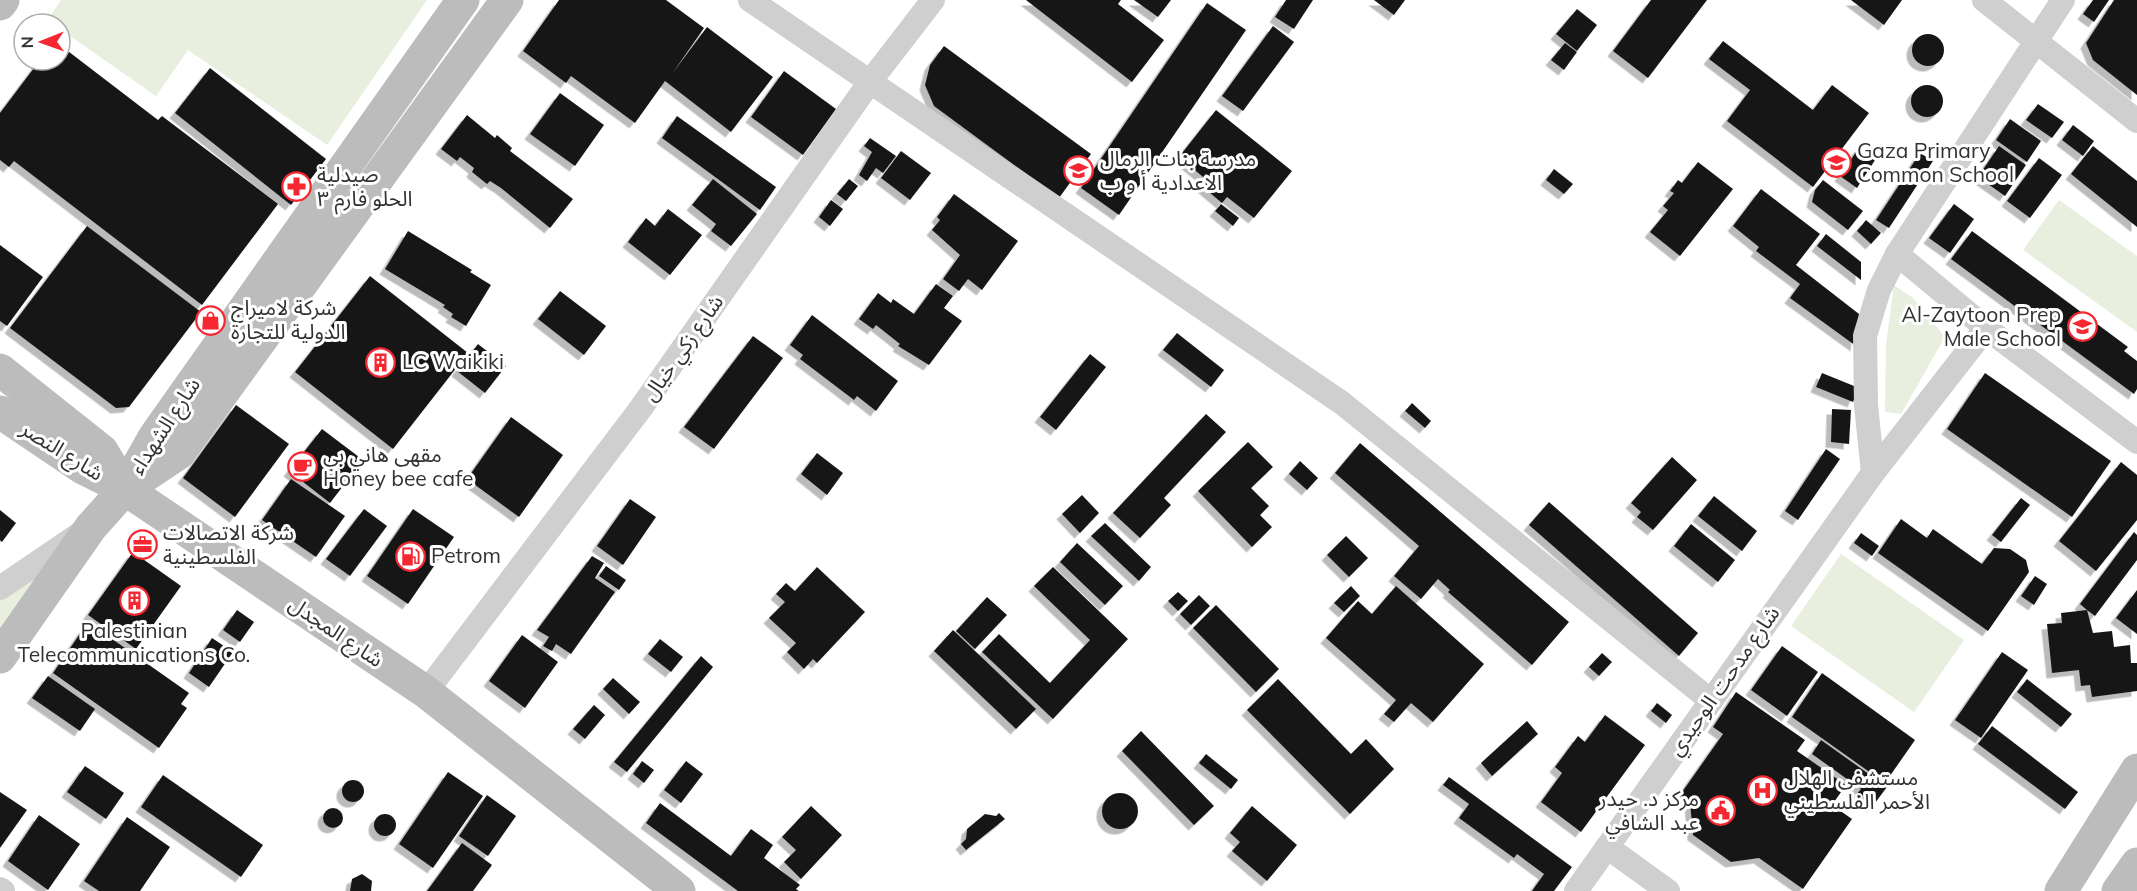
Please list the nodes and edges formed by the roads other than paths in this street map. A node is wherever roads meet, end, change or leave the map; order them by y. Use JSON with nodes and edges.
{"nodes":[{"id":1,"x":3,"y":0,"type":"edge"},
{"id":2,"x":463,"y":0,"type":"edge"},
{"id":3,"x":507,"y":0,"type":"edge"},
{"id":4,"x":750,"y":0,"type":"edge"},
{"id":5,"x":933,"y":0,"type":"edge"},
{"id":6,"x":1984,"y":0,"type":"edge"},
{"id":7,"x":2063,"y":0,"type":"edge"},
{"id":8,"x":0,"y":4,"type":"edge"},
{"id":9,"x":2035,"y":40,"type":"junction"},
{"id":10,"x":869,"y":82,"type":"junction"},
{"id":11,"x":2137,"y":121,"type":"edge"},
{"id":12,"x":1897,"y":254,"type":"junction"},
{"id":13,"x":1986,"y":328,"type":"junction"},
{"id":14,"x":0,"y":370,"type":"edge"},
{"id":15,"x":0,"y":412,"type":"edge"},
{"id":16,"x":2137,"y":442,"type":"edge"},
{"id":17,"x":1873,"y":473,"type":"junction"},
{"id":18,"x":125,"y":489,"type":"junction"},
{"id":19,"x":90,"y":527,"type":"junction"},
{"id":20,"x":0,"y":588,"type":"edge"},
{"id":21,"x":0,"y":657,"type":"edge"},
{"id":22,"x":426,"y":692,"type":"junction"},
{"id":23,"x":1710,"y":700,"type":"junction"},
{"id":24,"x":2137,"y":770,"type":"edge"},
{"id":25,"x":1607,"y":847,"type":"junction"},
{"id":26,"x":2137,"y":864,"type":"edge"},
{"id":27,"x":679,"y":891,"type":"edge"},
{"id":28,"x":1576,"y":891,"type":"edge"},
{"id":29,"x":1668,"y":891,"type":"edge"},
{"id":30,"x":2061,"y":891,"type":"edge"},
{"id":31,"x":2118,"y":891,"type":"edge"}],
"edges":[{"from":1,"to":8,"type":"street"},
{"from":2,"to":18,"type":"street","name":"شارع الشهداء"},
{"from":3,"to":18,"type":"street","name":"شارع الشهداء"},
{"from":4,"to":10,"type":"street"},
{"from":5,"to":10,"type":"street","name":"شارع زكي خيال"},
{"from":6,"to":9,"type":"street"},
{"from":7,"to":9,"type":"street"},
{"from":9,"to":11,"type":"street"},
{"from":9,"to":12,"type":"street"},
{"from":10,"to":22,"type":"street","name":"شارع زكي خيال"},
{"from":10,"to":23,"type":"street"},
{"from":12,"to":13,"type":"street"},
{"from":12,"to":17,"type":"street"},
{"from":13,"to":16,"type":"street"},
{"from":13,"to":17,"type":"street","name":"شارع مدحت الوحيدي"},
{"from":14,"to":18,"type":"street","name":"شارع المجدل"},
{"from":15,"to":18,"type":"street","name":"شارع النصر"},
{"from":17,"to":23,"type":"street","name":"شارع مدحت الوحيدي"},
{"from":18,"to":19,"type":"street"},
{"from":18,"to":22,"type":"street","name":"شارع المجدل"},
{"from":19,"to":20,"type":"street"},
{"from":19,"to":21,"type":"street"},
{"from":22,"to":27,"type":"street","name":"شارع المجدل"},
{"from":23,"to":25,"type":"street","name":"شارع مدحت الوحيدي"},
{"from":24,"to":30,"type":"street"},
{"from":25,"to":28,"type":"street","name":"شارع مدحت الوحيدي"},
{"from":25,"to":29,"type":"street"},
{"from":26,"to":31,"type":"street"}]}
